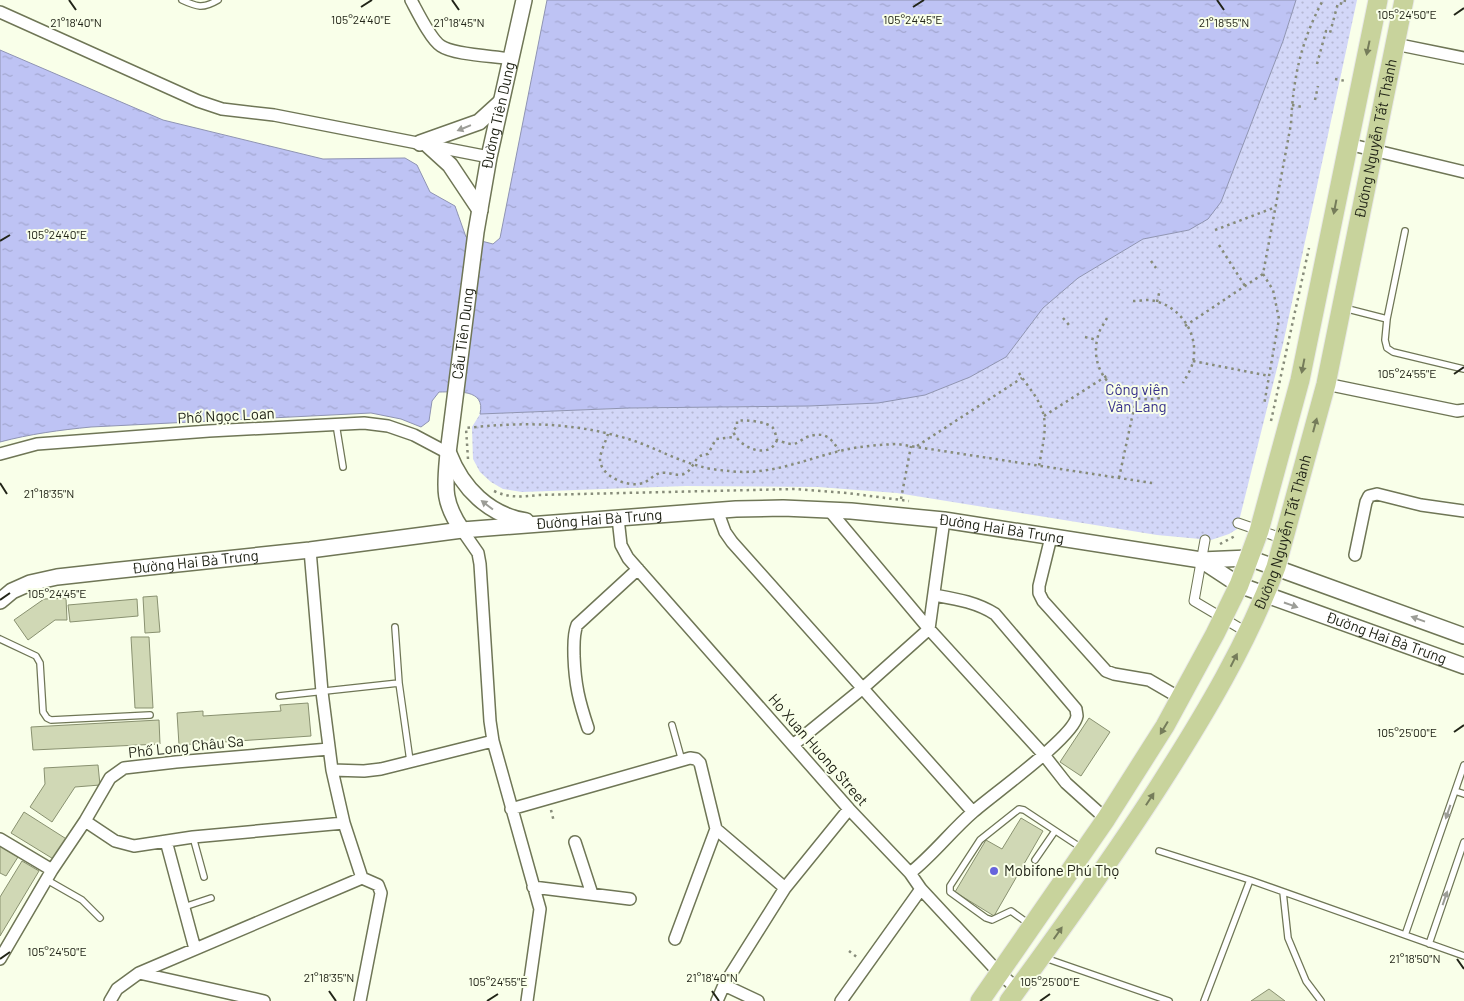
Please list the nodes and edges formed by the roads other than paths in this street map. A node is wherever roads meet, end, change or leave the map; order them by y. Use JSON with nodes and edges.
{"nodes":[{"id":1,"x":182,"y":0,"type":"edge"},
{"id":2,"x":218,"y":0,"type":"edge"},
{"id":3,"x":411,"y":0,"type":"edge"},
{"id":4,"x":524,"y":0,"type":"edge"},
{"id":5,"x":1378,"y":0,"type":"edge"},
{"id":6,"x":1404,"y":0,"type":"edge"},
{"id":7,"x":0,"y":12,"type":"edge"},
{"id":8,"x":1395,"y":44,"type":"junction"},
{"id":9,"x":511,"y":58,"type":"junction"},
{"id":10,"x":1464,"y":58,"type":"edge"},
{"id":11,"x":501,"y":102,"type":"junction"},
{"id":12,"x":424,"y":144,"type":"junction"},
{"id":13,"x":1348,"y":144,"type":"junction"},
{"id":14,"x":1373,"y":150,"type":"junction"},
{"id":15,"x":489,"y":157,"type":"junction"},
{"id":16,"x":1464,"y":172,"type":"edge"},
{"id":17,"x":480,"y":210,"type":"junction"},
{"id":18,"x":1405,"y":231,"type":"dead end"},
{"id":19,"x":476,"y":232,"type":"joint"},
{"id":20,"x":1342,"y":307,"type":"junction"},
{"id":21,"x":1387,"y":319,"type":"junction"},
{"id":22,"x":1464,"y":369,"type":"edge"},
{"id":23,"x":1326,"y":384,"type":"junction"},
{"id":24,"x":1464,"y":410,"type":"edge"},
{"id":25,"x":336,"y":424,"type":"junction"},
{"id":26,"x":448,"y":453,"type":"junction"},
{"id":27,"x":0,"y":454,"type":"edge"},
{"id":28,"x":343,"y":467,"type":"dead end"},
{"id":29,"x":717,"y":510,"type":"junction"},
{"id":30,"x":829,"y":510,"type":"junction"},
{"id":31,"x":1464,"y":511,"type":"edge"},
{"id":32,"x":618,"y":518,"type":"junction"},
{"id":33,"x":944,"y":520,"type":"junction"},
{"id":34,"x":1238,"y":523,"type":"dead end"},
{"id":35,"x":550,"y":524,"type":"junction"},
{"id":36,"x":462,"y":530,"type":"junction"},
{"id":37,"x":1259,"y":531,"type":"junction"},
{"id":38,"x":1051,"y":536,"type":"junction"},
{"id":39,"x":1205,"y":540,"type":"dead end"},
{"id":40,"x":1284,"y":540,"type":"junction"},
{"id":41,"x":310,"y":550,"type":"junction"},
{"id":42,"x":1355,"y":555,"type":"dead end"},
{"id":43,"x":1249,"y":558,"type":"junction"},
{"id":44,"x":1202,"y":560,"type":"junction"},
{"id":45,"x":1276,"y":567,"type":"junction"},
{"id":46,"x":638,"y":569,"type":"junction"},
{"id":47,"x":1238,"y":586,"type":"junction"},
{"id":48,"x":934,"y":595,"type":"junction"},
{"id":49,"x":1265,"y":596,"type":"junction"},
{"id":50,"x":0,"y":601,"type":"edge"},
{"id":51,"x":1223,"y":618,"type":"junction"},
{"id":52,"x":395,"y":627,"type":"dead end"},
{"id":53,"x":929,"y":629,"type":"junction"},
{"id":54,"x":1248,"y":633,"type":"junction"},
{"id":55,"x":1464,"y":636,"type":"edge"},
{"id":56,"x":0,"y":640,"type":"edge"},
{"id":57,"x":1464,"y":666,"type":"edge"},
{"id":58,"x":399,"y":683,"type":"junction"},
{"id":59,"x":863,"y":688,"type":"junction"},
{"id":60,"x":322,"y":692,"type":"junction"},
{"id":61,"x":279,"y":696,"type":"dead end"},
{"id":62,"x":1180,"y":698,"type":"junction"},
{"id":63,"x":150,"y":716,"type":"dead end"},
{"id":64,"x":672,"y":725,"type":"dead end"},
{"id":65,"x":588,"y":728,"type":"dead end"},
{"id":66,"x":493,"y":741,"type":"junction"},
{"id":67,"x":793,"y":745,"type":"junction"},
{"id":68,"x":329,"y":749,"type":"junction"},
{"id":69,"x":1044,"y":755,"type":"junction"},
{"id":70,"x":682,"y":760,"type":"junction"},
{"id":71,"x":410,"y":761,"type":"junction"},
{"id":72,"x":1464,"y":766,"type":"edge"},
{"id":73,"x":332,"y":770,"type":"junction"},
{"id":74,"x":1455,"y":791,"type":"junction"},
{"id":75,"x":1464,"y":794,"type":"edge"},
{"id":76,"x":512,"y":809,"type":"junction"},
{"id":77,"x":849,"y":809,"type":"junction"},
{"id":78,"x":973,"y":812,"type":"junction"},
{"id":79,"x":1106,"y":819,"type":"junction"},
{"id":80,"x":85,"y":821,"type":"junction"},
{"id":81,"x":344,"y":822,"type":"junction"},
{"id":82,"x":716,"y":828,"type":"junction"},
{"id":83,"x":1056,"y":831,"type":"junction"},
{"id":84,"x":193,"y":837,"type":"junction"},
{"id":85,"x":0,"y":840,"type":"edge"},
{"id":86,"x":166,"y":841,"type":"junction"},
{"id":87,"x":575,"y":842,"type":"dead end"},
{"id":88,"x":1464,"y":842,"type":"edge"},
{"id":89,"x":1085,"y":850,"type":"junction"},
{"id":90,"x":1160,"y":851,"type":"dead end"},
{"id":91,"x":1035,"y":860,"type":"dead end"},
{"id":92,"x":910,"y":873,"type":"junction"},
{"id":93,"x":49,"y":875,"type":"junction"},
{"id":94,"x":204,"y":877,"type":"dead end"},
{"id":95,"x":362,"y":878,"type":"junction"},
{"id":96,"x":1250,"y":880,"type":"junction"},
{"id":97,"x":533,"y":887,"type":"junction"},
{"id":98,"x":785,"y":888,"type":"junction"},
{"id":99,"x":921,"y":889,"type":"junction"},
{"id":100,"x":1283,"y":892,"type":"junction"},
{"id":101,"x":592,"y":894,"type":"junction"},
{"id":102,"x":211,"y":898,"type":"dead end"},
{"id":103,"x":630,"y":898,"type":"dead end"},
{"id":104,"x":184,"y":907,"type":"junction"},
{"id":105,"x":100,"y":918,"type":"dead end"},
{"id":106,"x":1033,"y":926,"type":"junction"},
{"id":107,"x":1405,"y":935,"type":"junction"},
{"id":108,"x":675,"y":939,"type":"dead end"},
{"id":109,"x":1429,"y":944,"type":"junction"},
{"id":110,"x":195,"y":949,"type":"junction"},
{"id":111,"x":1041,"y":956,"type":"junction"},
{"id":112,"x":1464,"y":956,"type":"edge"},
{"id":113,"x":0,"y":959,"type":"edge"},
{"id":114,"x":139,"y":973,"type":"junction"},
{"id":115,"x":1000,"y":974,"type":"junction"},
{"id":116,"x":724,"y":985,"type":"junction"},
{"id":117,"x":1014,"y":995,"type":"edge"},
{"id":118,"x":110,"y":1001,"type":"edge"},
{"id":119,"x":264,"y":1001,"type":"edge"},
{"id":120,"x":360,"y":1001,"type":"edge"},
{"id":121,"x":527,"y":1001,"type":"edge"},
{"id":122,"x":717,"y":1001,"type":"edge"},
{"id":123,"x":758,"y":1001,"type":"edge"},
{"id":124,"x":841,"y":1001,"type":"edge"},
{"id":125,"x":980,"y":1001,"type":"edge"},
{"id":126,"x":1168,"y":1001,"type":"edge"},
{"id":127,"x":1204,"y":1001,"type":"edge"},
{"id":128,"x":1321,"y":1001,"type":"edge"}],
"edges":[{"from":1,"to":2,"type":"lane"},
{"from":3,"to":9,"type":"street"},
{"from":4,"to":9,"type":"street","name":"Đường Tiên Dung"},
{"from":5,"to":13,"type":"main road","name":"Đường Nguyễn Tất Thành","one_way":true},
{"from":6,"to":8,"type":"main road","name":"Đường Nguyễn Tất Thành"},
{"from":7,"to":12,"type":"street"},
{"from":8,"to":10,"type":"street"},
{"from":8,"to":14,"type":"main road","name":"Đường Nguyễn Tất Thành"},
{"from":9,"to":11,"type":"street","name":"Đường Tiên Dung"},
{"from":11,"to":12,"type":"street","one_way":true},
{"from":11,"to":15,"type":"street","name":"Đường Tiên Dung"},
{"from":12,"to":15,"type":"street"},
{"from":12,"to":17,"type":"street"},
{"from":13,"to":14,"type":"street"},
{"from":13,"to":37,"type":"main road","name":"Đường Nguyễn Tất Thành","one_way":true},
{"from":14,"to":16,"type":"street"},
{"from":14,"to":20,"type":"main road","name":"Đường Nguyễn Tất Thành"},
{"from":15,"to":17,"type":"street","name":"Đường Tiên Dung"},
{"from":17,"to":19,"type":"street","name":"Đường Tiên Dung"},
{"from":18,"to":21,"type":"lane"},
{"from":19,"to":26,"type":"street","name":"Cầu Tiên Dung"},
{"from":20,"to":21,"type":"lane"},
{"from":20,"to":23,"type":"main road","name":"Đường Nguyễn Tất Thành"},
{"from":21,"to":22,"type":"lane"},
{"from":23,"to":24,"type":"street"},
{"from":40,"to":23,"type":"main road","name":"Đường Nguyễn Tất Thành","one_way":true},
{"from":25,"to":26,"type":"street","name":"Phố Ngọc Loan"},
{"from":25,"to":27,"type":"street","name":"Phố Ngọc Loan"},
{"from":25,"to":28,"type":"lane"},
{"from":35,"to":26,"type":"street","one_way":true},
{"from":26,"to":36,"type":"street"},
{"from":29,"to":30,"type":"street","name":"Đường Hai Bà Trưng"},
{"from":29,"to":32,"type":"street","name":"Đường Hai Bà Trưng"},
{"from":29,"to":59,"type":"street"},
{"from":30,"to":33,"type":"street","name":"Đường Hai Bà Trưng"},
{"from":30,"to":53,"type":"street"},
{"from":31,"to":42,"type":"street"},
{"from":32,"to":35,"type":"street","name":"Đường Hai Bà Trưng"},
{"from":32,"to":46,"type":"street","name":"Ho Xuan Huong Street"},
{"from":33,"to":38,"type":"street","name":"Đường Hai Bà Trưng"},
{"from":33,"to":48,"type":"street"},
{"from":34,"to":37,"type":"street"},
{"from":35,"to":36,"type":"street","name":"Đường Hai Bà Trưng"},
{"from":36,"to":41,"type":"street","name":"Đường Hai Bà Trưng"},
{"from":36,"to":66,"type":"street"},
{"from":37,"to":40,"type":"street"},
{"from":37,"to":43,"type":"main road","name":"Đường Nguyễn Tất Thành"},
{"from":38,"to":44,"type":"street","name":"Đường Hai Bà Trưng"},
{"from":38,"to":62,"type":"street"},
{"from":39,"to":44,"type":"street"},
{"from":40,"to":45,"type":"main road","name":"Đường Nguyễn Tất Thành"},
{"from":41,"to":50,"type":"street","name":"Đường Hai Bà Trưng"},
{"from":41,"to":60,"type":"street"},
{"from":43,"to":44,"type":"street","name":"Đường Hai Bà Trưng"},
{"from":43,"to":45,"type":"street","name":"Đường Hai Bà Trưng"},
{"from":43,"to":47,"type":"main road","name":"Đường Nguyễn Tất Thành"},
{"from":44,"to":47,"type":"street","name":"Đường Hai Bà Trưng"},
{"from":44,"to":51,"type":"street"},
{"from":45,"to":49,"type":"main road","name":"Đường Nguyễn Tất Thành"},
{"from":55,"to":45,"type":"street","name":"Đường Hai Bà Trưng","one_way":true},
{"from":46,"to":65,"type":"street"},
{"from":46,"to":67,"type":"street","name":"Ho Xuan Huong Street"},
{"from":47,"to":49,"type":"street","name":"Đường Hai Bà Trưng"},
{"from":47,"to":51,"type":"main road","name":"Đường Nguyễn Tất Thành"},
{"from":48,"to":53,"type":"street"},
{"from":48,"to":69,"type":"street"},
{"from":49,"to":54,"type":"main road","name":"Đường Nguyễn Tất Thành"},
{"from":49,"to":57,"type":"street","name":"Đường Hai Bà Trưng","one_way":true},
{"from":51,"to":54,"type":"street"},
{"from":51,"to":62,"type":"main road","name":"Đường Nguyễn Tất Thành"},
{"from":52,"to":58,"type":"lane"},
{"from":53,"to":59,"type":"street"},
{"from":53,"to":69,"type":"street"},
{"from":111,"to":54,"type":"main road","name":"Đường Nguyễn Tất Thành","one_way":true},
{"from":56,"to":63,"type":"lane"},
{"from":58,"to":60,"type":"lane"},
{"from":58,"to":71,"type":"lane"},
{"from":59,"to":67,"type":"street"},
{"from":59,"to":78,"type":"street"},
{"from":60,"to":61,"type":"lane"},
{"from":60,"to":68,"type":"street"},
{"from":62,"to":79,"type":"main road","name":"Đường Nguyễn Tất Thành","one_way":true},
{"from":64,"to":70,"type":"lane"},
{"from":66,"to":71,"type":"street"},
{"from":66,"to":76,"type":"street"},
{"from":67,"to":77,"type":"street","name":"Ho Xuan Huong Street"},
{"from":68,"to":73,"type":"street"},
{"from":68,"to":80,"type":"street","name":"Phố Long Châu Sa"},
{"from":69,"to":78,"type":"street"},
{"from":69,"to":79,"type":"street"},
{"from":70,"to":76,"type":"street"},
{"from":70,"to":82,"type":"street"},
{"from":71,"to":73,"type":"street"},
{"from":72,"to":74,"type":"lane"},
{"from":73,"to":81,"type":"street"},
{"from":74,"to":75,"type":"lane"},
{"from":74,"to":107,"type":"lane","one_way":true},
{"from":76,"to":97,"type":"street"},
{"from":77,"to":92,"type":"street","name":"Ho Xuan Huong Street"},
{"from":77,"to":98,"type":"street"},
{"from":78,"to":92,"type":"street"},
{"from":79,"to":89,"type":"main road","name":"Đường Nguyễn Tất Thành"},
{"from":80,"to":86,"type":"street"},
{"from":80,"to":93,"type":"street","name":"Phố Long Châu Sa"},
{"from":81,"to":84,"type":"street"},
{"from":81,"to":95,"type":"street"},
{"from":82,"to":98,"type":"street"},
{"from":82,"to":108,"type":"street"},
{"from":83,"to":89,"type":"lane"},
{"from":83,"to":91,"type":"lane"},
{"from":83,"to":106,"type":"lane"},
{"from":84,"to":86,"type":"street"},
{"from":84,"to":94,"type":"lane"},
{"from":85,"to":93,"type":"street"},
{"from":86,"to":104,"type":"street"},
{"from":87,"to":101,"type":"street"},
{"from":109,"to":88,"type":"lane","one_way":true},
{"from":89,"to":106,"type":"main road","name":"Đường Nguyễn Tất Thành"},
{"from":90,"to":96,"type":"lane"},
{"from":92,"to":99,"type":"street","name":"Ho Xuan Huong Street"},
{"from":93,"to":105,"type":"lane"},
{"from":93,"to":113,"type":"street","name":"Phố Long Châu Sa"},
{"from":95,"to":110,"type":"street"},
{"from":95,"to":120,"type":"street"},
{"from":96,"to":100,"type":"lane"},
{"from":96,"to":127,"type":"lane"},
{"from":97,"to":101,"type":"street"},
{"from":97,"to":121,"type":"street"},
{"from":98,"to":116,"type":"street"},
{"from":99,"to":115,"type":"street","name":"Ho Xuan Huong Street"},
{"from":99,"to":124,"type":"street"},
{"from":100,"to":107,"type":"lane"},
{"from":100,"to":128,"type":"lane"},
{"from":101,"to":103,"type":"street"},
{"from":102,"to":104,"type":"lane"},
{"from":104,"to":110,"type":"street"},
{"from":106,"to":115,"type":"main road","name":"Đường Nguyễn Tất Thành"},
{"from":107,"to":109,"type":"lane"},
{"from":109,"to":112,"type":"lane"},
{"from":110,"to":114,"type":"street"},
{"from":111,"to":117,"type":"main road","name":"Đường Nguyễn Tất Thành"},
{"from":111,"to":126,"type":"lane"},
{"from":114,"to":118,"type":"street"},
{"from":114,"to":119,"type":"street"},
{"from":115,"to":117,"type":"street","name":"Ho Xuan Huong Street"},
{"from":115,"to":125,"type":"main road","name":"Đường Nguyễn Tất Thành"},
{"from":116,"to":122,"type":"street"},
{"from":116,"to":123,"type":"street"}]}
